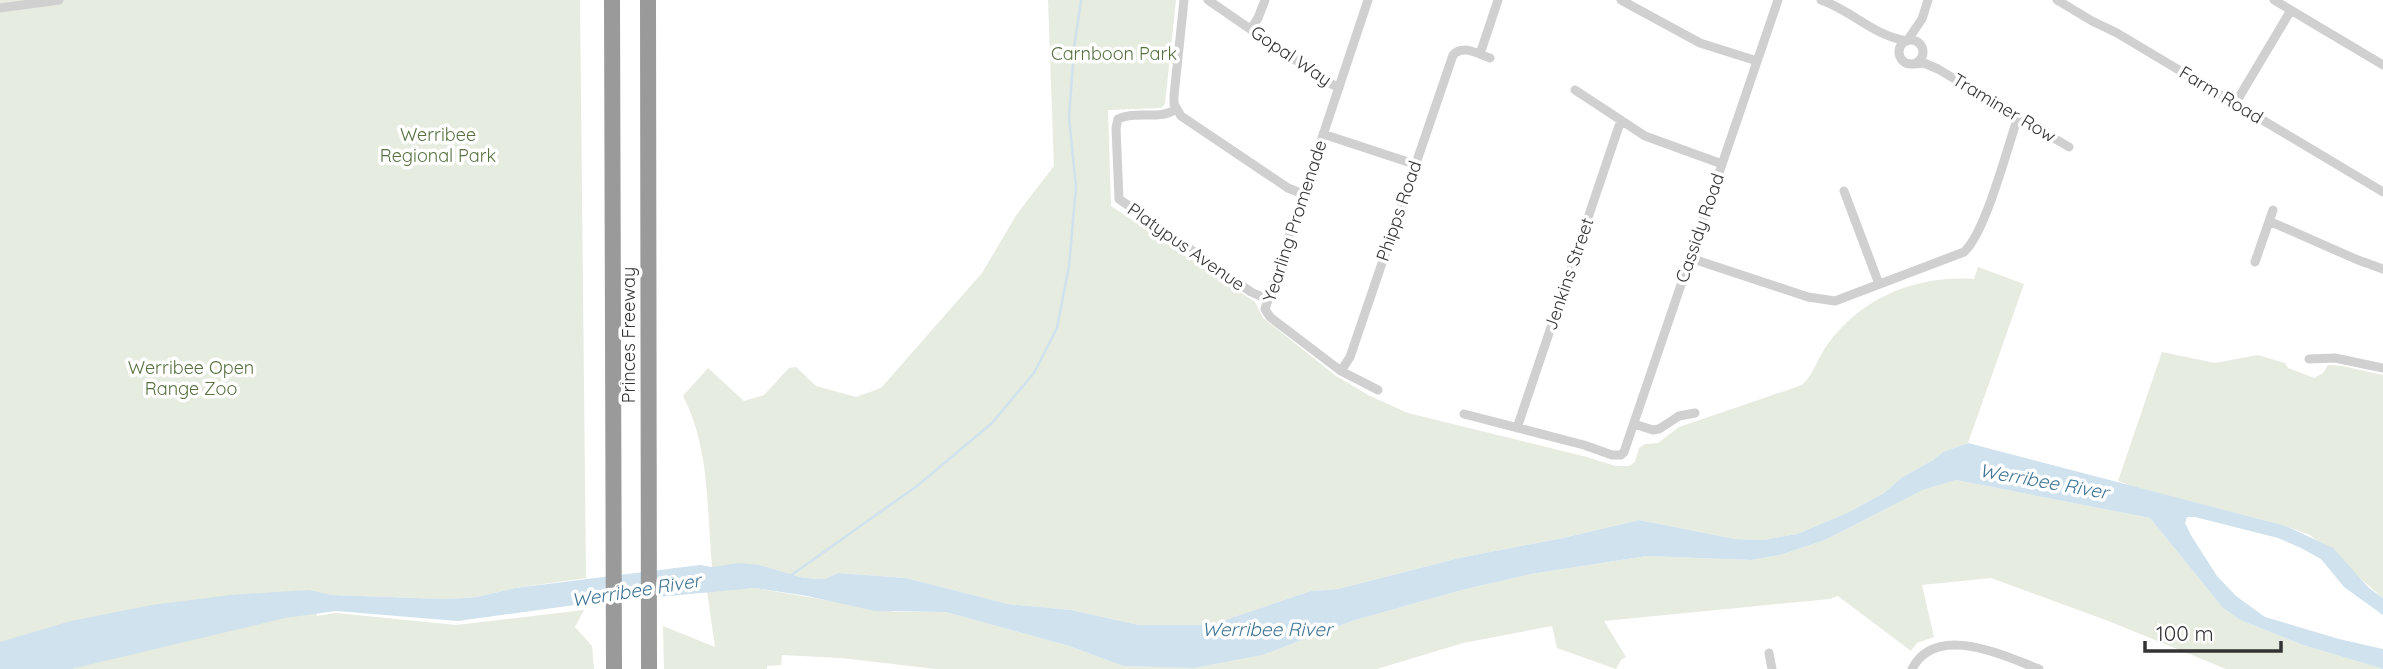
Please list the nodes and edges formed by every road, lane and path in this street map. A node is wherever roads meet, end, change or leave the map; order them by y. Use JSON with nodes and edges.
{"nodes":[{"id":1,"x":59,"y":0,"type":"edge"},
{"id":2,"x":612,"y":0,"type":"edge"},
{"id":3,"x":648,"y":0,"type":"edge"},
{"id":4,"x":1184,"y":0,"type":"edge"},
{"id":5,"x":1208,"y":0,"type":"edge"},
{"id":6,"x":1265,"y":0,"type":"edge"},
{"id":7,"x":1368,"y":0,"type":"edge"},
{"id":8,"x":1498,"y":0,"type":"edge"},
{"id":9,"x":1621,"y":0,"type":"edge"},
{"id":10,"x":1778,"y":0,"type":"edge"},
{"id":11,"x":1821,"y":0,"type":"edge"},
{"id":12,"x":1928,"y":0,"type":"edge"},
{"id":13,"x":2057,"y":0,"type":"edge"},
{"id":14,"x":2274,"y":0,"type":"edge"},
{"id":15,"x":0,"y":8,"type":"edge"},
{"id":16,"x":2291,"y":10,"type":"junction"},
{"id":17,"x":1922,"y":19,"type":"junction"},
{"id":18,"x":1251,"y":29,"type":"junction"},
{"id":19,"x":1884,"y":35,"type":"junction"},
{"id":20,"x":1907,"y":41,"type":"junction"},
{"id":21,"x":1922,"y":48,"type":"junction"},
{"id":22,"x":1480,"y":54,"type":"junction"},
{"id":23,"x":1899,"y":55,"type":"junction"},
{"id":24,"x":1490,"y":58,"type":"dead end"},
{"id":25,"x":1757,"y":61,"type":"junction"},
{"id":26,"x":1914,"y":64,"type":"junction"},
{"id":27,"x":2383,"y":65,"type":"edge"},
{"id":28,"x":1938,"y":69,"type":"junction"},
{"id":29,"x":1339,"y":88,"type":"junction"},
{"id":30,"x":1575,"y":90,"type":"dead end"},
{"id":31,"x":2235,"y":104,"type":"junction"},
{"id":32,"x":1176,"y":109,"type":"junction"},
{"id":33,"x":2018,"y":117,"type":"junction"},
{"id":34,"x":1621,"y":120,"type":"junction"},
{"id":35,"x":1323,"y":134,"type":"junction"},
{"id":36,"x":2069,"y":147,"type":"dead end"},
{"id":37,"x":1415,"y":164,"type":"junction"},
{"id":38,"x":1722,"y":164,"type":"junction"},
{"id":39,"x":1844,"y":191,"type":"dead end"},
{"id":40,"x":2383,"y":192,"type":"edge"},
{"id":41,"x":1303,"y":194,"type":"junction"},
{"id":42,"x":2273,"y":210,"type":"dead end"},
{"id":43,"x":2269,"y":221,"type":"junction"},
{"id":44,"x":1690,"y":258,"type":"junction"},
{"id":45,"x":2255,"y":262,"type":"dead end"},
{"id":46,"x":2383,"y":269,"type":"edge"},
{"id":47,"x":1879,"y":284,"type":"junction"},
{"id":48,"x":1267,"y":299,"type":"junction"},
{"id":49,"x":2308,"y":359,"type":"dead end"},
{"id":50,"x":2383,"y":368,"type":"edge"},
{"id":51,"x":1341,"y":371,"type":"junction"},
{"id":52,"x":1378,"y":390,"type":"dead end"},
{"id":53,"x":1695,"y":413,"type":"dead end"},
{"id":54,"x":1464,"y":414,"type":"dead end"},
{"id":55,"x":1634,"y":425,"type":"junction"},
{"id":56,"x":1517,"y":428,"type":"junction"},
{"id":57,"x":1769,"y":653,"type":"dead end"},
{"id":58,"x":614,"y":669,"type":"edge"},
{"id":59,"x":649,"y":669,"type":"edge"},
{"id":60,"x":1772,"y":669,"type":"edge"},
{"id":61,"x":1912,"y":669,"type":"edge"},
{"id":62,"x":2039,"y":669,"type":"edge"}],
"edges":[{"from":1,"to":15,"type":"street"},
{"from":2,"to":58,"type":"highway","name":"Princes Freeway"},
{"from":3,"to":59,"type":"highway","name":"Princes Freeway"},
{"from":4,"to":32,"type":"street"},
{"from":5,"to":18,"type":"street","name":"Gopal Way"},
{"from":6,"to":18,"type":"street"},
{"from":7,"to":29,"type":"street","name":"Yearling Promenade"},
{"from":8,"to":22,"type":"street"},
{"from":9,"to":25,"type":"street"},
{"from":10,"to":25,"type":"street","name":"Cassidy Road"},
{"from":11,"to":19,"type":"street"},
{"from":12,"to":17,"type":"street"},
{"from":13,"to":31,"type":"street","name":"Farm Road"},
{"from":14,"to":16,"type":"street"},
{"from":16,"to":27,"type":"street"},
{"from":16,"to":31,"type":"street"},
{"from":17,"to":20,"type":"street"},
{"from":17,"to":21,"type":"street"},
{"from":18,"to":29,"type":"street","name":"Gopal Way"},
{"from":19,"to":20,"type":"street"},
{"from":19,"to":23,"type":"street"},
{"from":20,"to":21,"type":"street"},
{"from":20,"to":23,"type":"street"},
{"from":21,"to":26,"type":"street"},
{"from":21,"to":28,"type":"street","name":"Traminer Row"},
{"from":22,"to":24,"type":"street"},
{"from":22,"to":37,"type":"street","name":"Phipps Road"},
{"from":23,"to":26,"type":"street"},
{"from":25,"to":38,"type":"street","name":"Cassidy Road"},
{"from":26,"to":28,"type":"street","name":"Traminer Row"},
{"from":28,"to":33,"type":"street","name":"Traminer Row"},
{"from":29,"to":35,"type":"street","name":"Yearling Promenade"},
{"from":30,"to":34,"type":"street"},
{"from":31,"to":40,"type":"street","name":"Farm Road"},
{"from":32,"to":41,"type":"street"},
{"from":32,"to":48,"type":"street","name":"Platypus Avenue"},
{"from":33,"to":36,"type":"street","name":"Traminer Row"},
{"from":33,"to":47,"type":"street"},
{"from":34,"to":38,"type":"street"},
{"from":34,"to":56,"type":"street","name":"Jenkins Street"},
{"from":35,"to":37,"type":"street"},
{"from":35,"to":41,"type":"street","name":"Yearling Promenade"},
{"from":37,"to":51,"type":"street","name":"Phipps Road"},
{"from":38,"to":44,"type":"street","name":"Cassidy Road"},
{"from":39,"to":47,"type":"street"},
{"from":41,"to":48,"type":"street","name":"Yearling Promenade"},
{"from":42,"to":43,"type":"street"},
{"from":43,"to":45,"type":"street"},
{"from":43,"to":46,"type":"street"},
{"from":44,"to":47,"type":"street"},
{"from":44,"to":55,"type":"street","name":"Cassidy Road"},
{"from":48,"to":51,"type":"street","name":"Yearling Promenade"},
{"from":49,"to":50,"type":"street"},
{"from":51,"to":52,"type":"street","name":"Yearling Promenade"},
{"from":53,"to":55,"type":"street"},
{"from":54,"to":56,"type":"street"},
{"from":55,"to":56,"type":"street","name":"Cassidy Road"},
{"from":57,"to":60,"type":"street"},
{"from":61,"to":62,"type":"street"}]}
